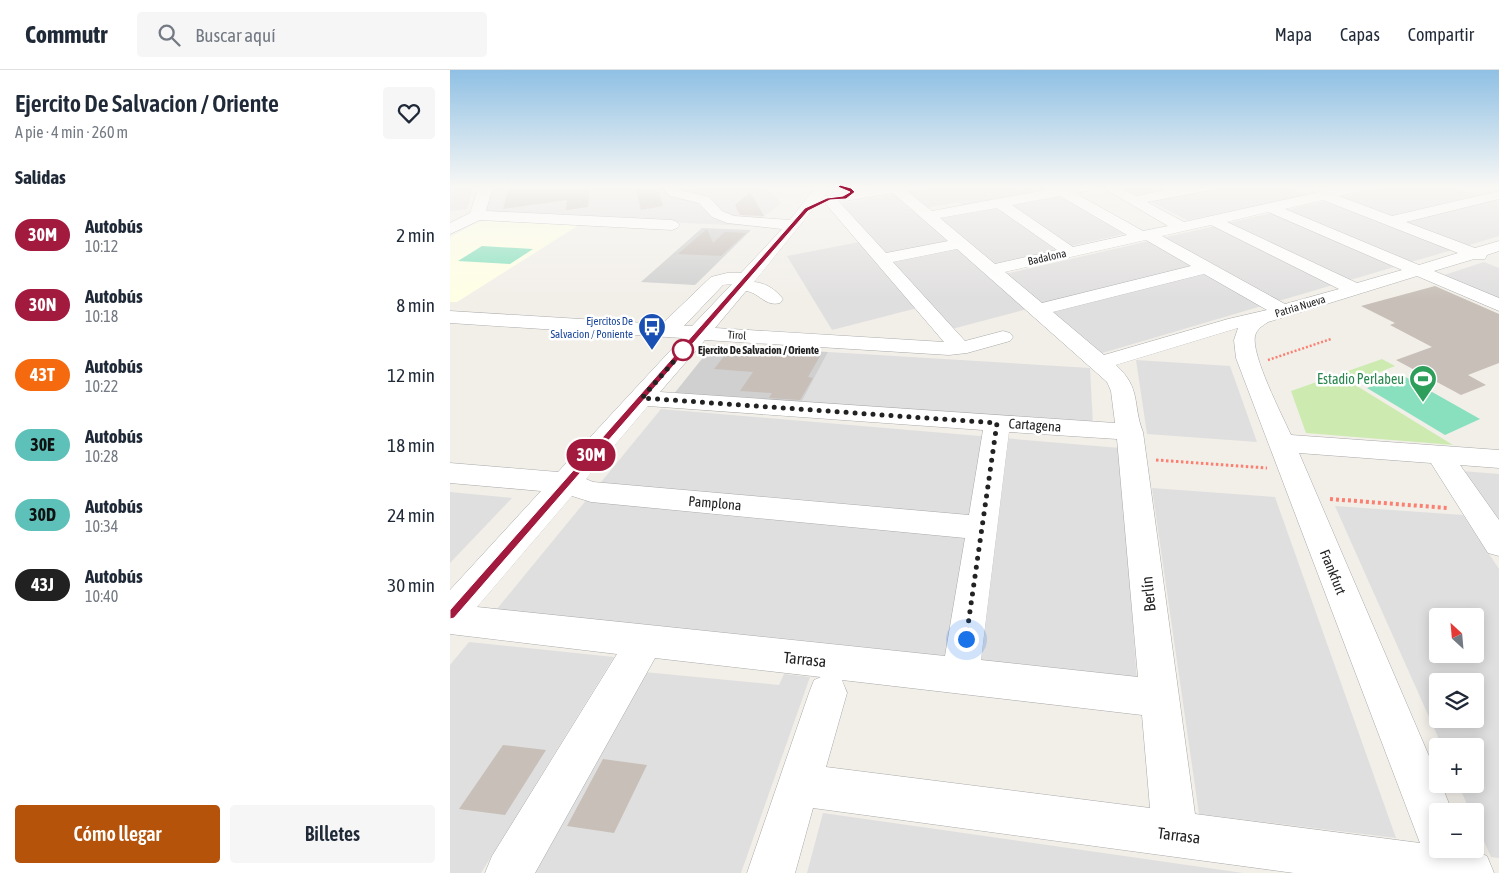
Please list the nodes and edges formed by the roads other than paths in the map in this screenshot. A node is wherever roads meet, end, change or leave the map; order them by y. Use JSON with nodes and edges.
{"nodes":[{"id":1,"x":461,"y":223,"type":"edge"},
{"id":2,"x":639,"y":223,"type":"edge"},
{"id":3,"x":790,"y":223,"type":"edge"},
{"id":4,"x":846,"y":223,"type":"edge"},
{"id":5,"x":938,"y":223,"type":"edge"},
{"id":6,"x":1029,"y":223,"type":"edge"},
{"id":7,"x":1121,"y":223,"type":"edge"},
{"id":8,"x":1175,"y":223,"type":"edge"},
{"id":9,"x":1197,"y":223,"type":"edge"},
{"id":10,"x":1219,"y":223,"type":"edge"},
{"id":11,"x":1308,"y":223,"type":"edge"},
{"id":12,"x":1397,"y":223,"type":"edge"},
{"id":13,"x":672,"y":225,"type":"dead end"},
{"id":14,"x":1182,"y":227,"type":"junction"},
{"id":15,"x":450,"y":229,"type":"edge"},
{"id":16,"x":1144,"y":236,"type":"junction"},
{"id":17,"x":960,"y":243,"type":"junction"},
{"id":18,"x":1499,"y":246,"type":"edge"},
{"id":19,"x":1070,"y":252,"type":"junction"},
{"id":20,"x":1475,"y":253,"type":"junction"},
{"id":21,"x":880,"y":259,"type":"junction"},
{"id":22,"x":1499,"y":262,"type":"edge"},
{"id":23,"x":1206,"y":268,"type":"junction"},
{"id":24,"x":991,"y":270,"type":"junction"},
{"id":25,"x":1418,"y":270,"type":"junction"},
{"id":26,"x":744,"y":282,"type":"junction"},
{"id":27,"x":1354,"y":290,"type":"junction"},
{"id":28,"x":1327,"y":298,"type":"junction"},
{"id":29,"x":773,"y":299,"type":"dead end"},
{"id":30,"x":1499,"y":305,"type":"edge"},
{"id":31,"x":1038,"y":310,"type":"junction"},
{"id":32,"x":1272,"y":315,"type":"junction"},
{"id":33,"x":450,"y":317,"type":"edge"},
{"id":34,"x":1328,"y":318,"type":"dead end"},
{"id":35,"x":666,"y":332,"type":"junction"},
{"id":36,"x":698,"y":333,"type":"junction"},
{"id":37,"x":1003,"y":337,"type":"dead end"},
{"id":38,"x":960,"y":348,"type":"junction"},
{"id":39,"x":1100,"y":363,"type":"junction"},
{"id":40,"x":642,"y":398,"type":"junction"},
{"id":41,"x":997,"y":423,"type":"junction"},
{"id":42,"x":1132,"y":445,"type":"junction"},
{"id":43,"x":1439,"y":455,"type":"junction"},
{"id":44,"x":1277,"y":456,"type":"junction"},
{"id":45,"x":1499,"y":459,"type":"edge"},
{"id":46,"x":450,"y":473,"type":"edge"},
{"id":47,"x":566,"y":483,"type":"junction"},
{"id":48,"x":982,"y":528,"type":"junction"},
{"id":49,"x":1499,"y":544,"type":"edge"},
{"id":50,"x":450,"y":614,"type":"edge"},
{"id":51,"x":450,"y":619,"type":"edge"},
{"id":52,"x":645,"y":641,"type":"junction"},
{"id":53,"x":960,"y":676,"type":"junction"},
{"id":54,"x":828,"y":693,"type":"dead end"},
{"id":55,"x":1160,"y":698,"type":"junction"},
{"id":56,"x":799,"y":785,"type":"junction"},
{"id":57,"x":1175,"y":834,"type":"junction"},
{"id":58,"x":1452,"y":859,"type":"edge"},
{"id":59,"x":509,"y":873,"type":"edge"},
{"id":60,"x":771,"y":873,"type":"edge"}],
"edges":[{"from":1,"to":15,"type":"street"},
{"from":2,"to":13,"type":"street"},
{"from":3,"to":26,"type":"street"},
{"from":4,"to":21,"type":"street"},
{"from":5,"to":17,"type":"street","name":"Berlín"},
{"from":6,"to":19,"type":"street"},
{"from":7,"to":16,"type":"street"},
{"from":8,"to":14,"type":"street"},
{"from":9,"to":14,"type":"street","name":"Badalona"},
{"from":10,"to":27,"type":"street"},
{"from":11,"to":25,"type":"street"},
{"from":12,"to":20,"type":"street"},
{"from":14,"to":16,"type":"street","name":"Badalona"},
{"from":16,"to":19,"type":"street","name":"Badalona"},
{"from":16,"to":23,"type":"street"},
{"from":17,"to":21,"type":"street"},
{"from":17,"to":24,"type":"street","name":"Berlín"},
{"from":18,"to":20,"type":"street","name":"Patria Nueva"},
{"from":19,"to":24,"type":"street","name":"Badalona"},
{"from":20,"to":22,"type":"street"},
{"from":20,"to":25,"type":"street","name":"Patria Nueva"},
{"from":21,"to":38,"type":"street"},
{"from":23,"to":31,"type":"street"},
{"from":23,"to":32,"type":"street"},
{"from":24,"to":31,"type":"street","name":"Berlín"},
{"from":25,"to":27,"type":"street","name":"Patria Nueva"},
{"from":25,"to":30,"type":"street"},
{"from":26,"to":29,"type":"street"},
{"from":26,"to":35,"type":"street"},
{"from":26,"to":36,"type":"street"},
{"from":27,"to":28,"type":"street","name":"Patria Nueva"},
{"from":28,"to":32,"type":"street","name":"Patria Nueva"},
{"from":28,"to":34,"type":"street"},
{"from":31,"to":39,"type":"street","name":"Berlín"},
{"from":32,"to":39,"type":"street","name":"Patria Nueva"},
{"from":32,"to":44,"type":"street","name":"Frankfurt"},
{"from":33,"to":35,"type":"street","name":"Tirol"},
{"from":35,"to":36,"type":"street","name":"Tirol"},
{"from":36,"to":38,"type":"street","name":"Tirol"},
{"from":36,"to":40,"type":"street"},
{"from":37,"to":38,"type":"street","name":"Tirol"},
{"from":39,"to":42,"type":"street","name":"Berlín"},
{"from":40,"to":41,"type":"street","name":"Cartagena"},
{"from":40,"to":47,"type":"street"},
{"from":41,"to":42,"type":"street","name":"Cartagena"},
{"from":41,"to":48,"type":"street"},
{"from":42,"to":55,"type":"street","name":"Berlín"},
{"from":43,"to":44,"type":"street"},
{"from":43,"to":45,"type":"street"},
{"from":43,"to":49,"type":"street"},
{"from":44,"to":58,"type":"street","name":"Frankfurt"},
{"from":46,"to":47,"type":"street","name":"Pamplona"},
{"from":47,"to":48,"type":"street","name":"Pamplona"},
{"from":47,"to":50,"type":"street"},
{"from":48,"to":53,"type":"street"},
{"from":51,"to":52,"type":"street","name":"Tarrasa"},
{"from":52,"to":53,"type":"street","name":"Tarrasa"},
{"from":52,"to":59,"type":"street"},
{"from":53,"to":55,"type":"street","name":"Tarrasa"},
{"from":54,"to":56,"type":"street"},
{"from":55,"to":57,"type":"street","name":"Berlín"},
{"from":56,"to":57,"type":"street","name":"Tarrasa"},
{"from":56,"to":60,"type":"street"},
{"from":57,"to":58,"type":"street","name":"Tarrasa"}]}
